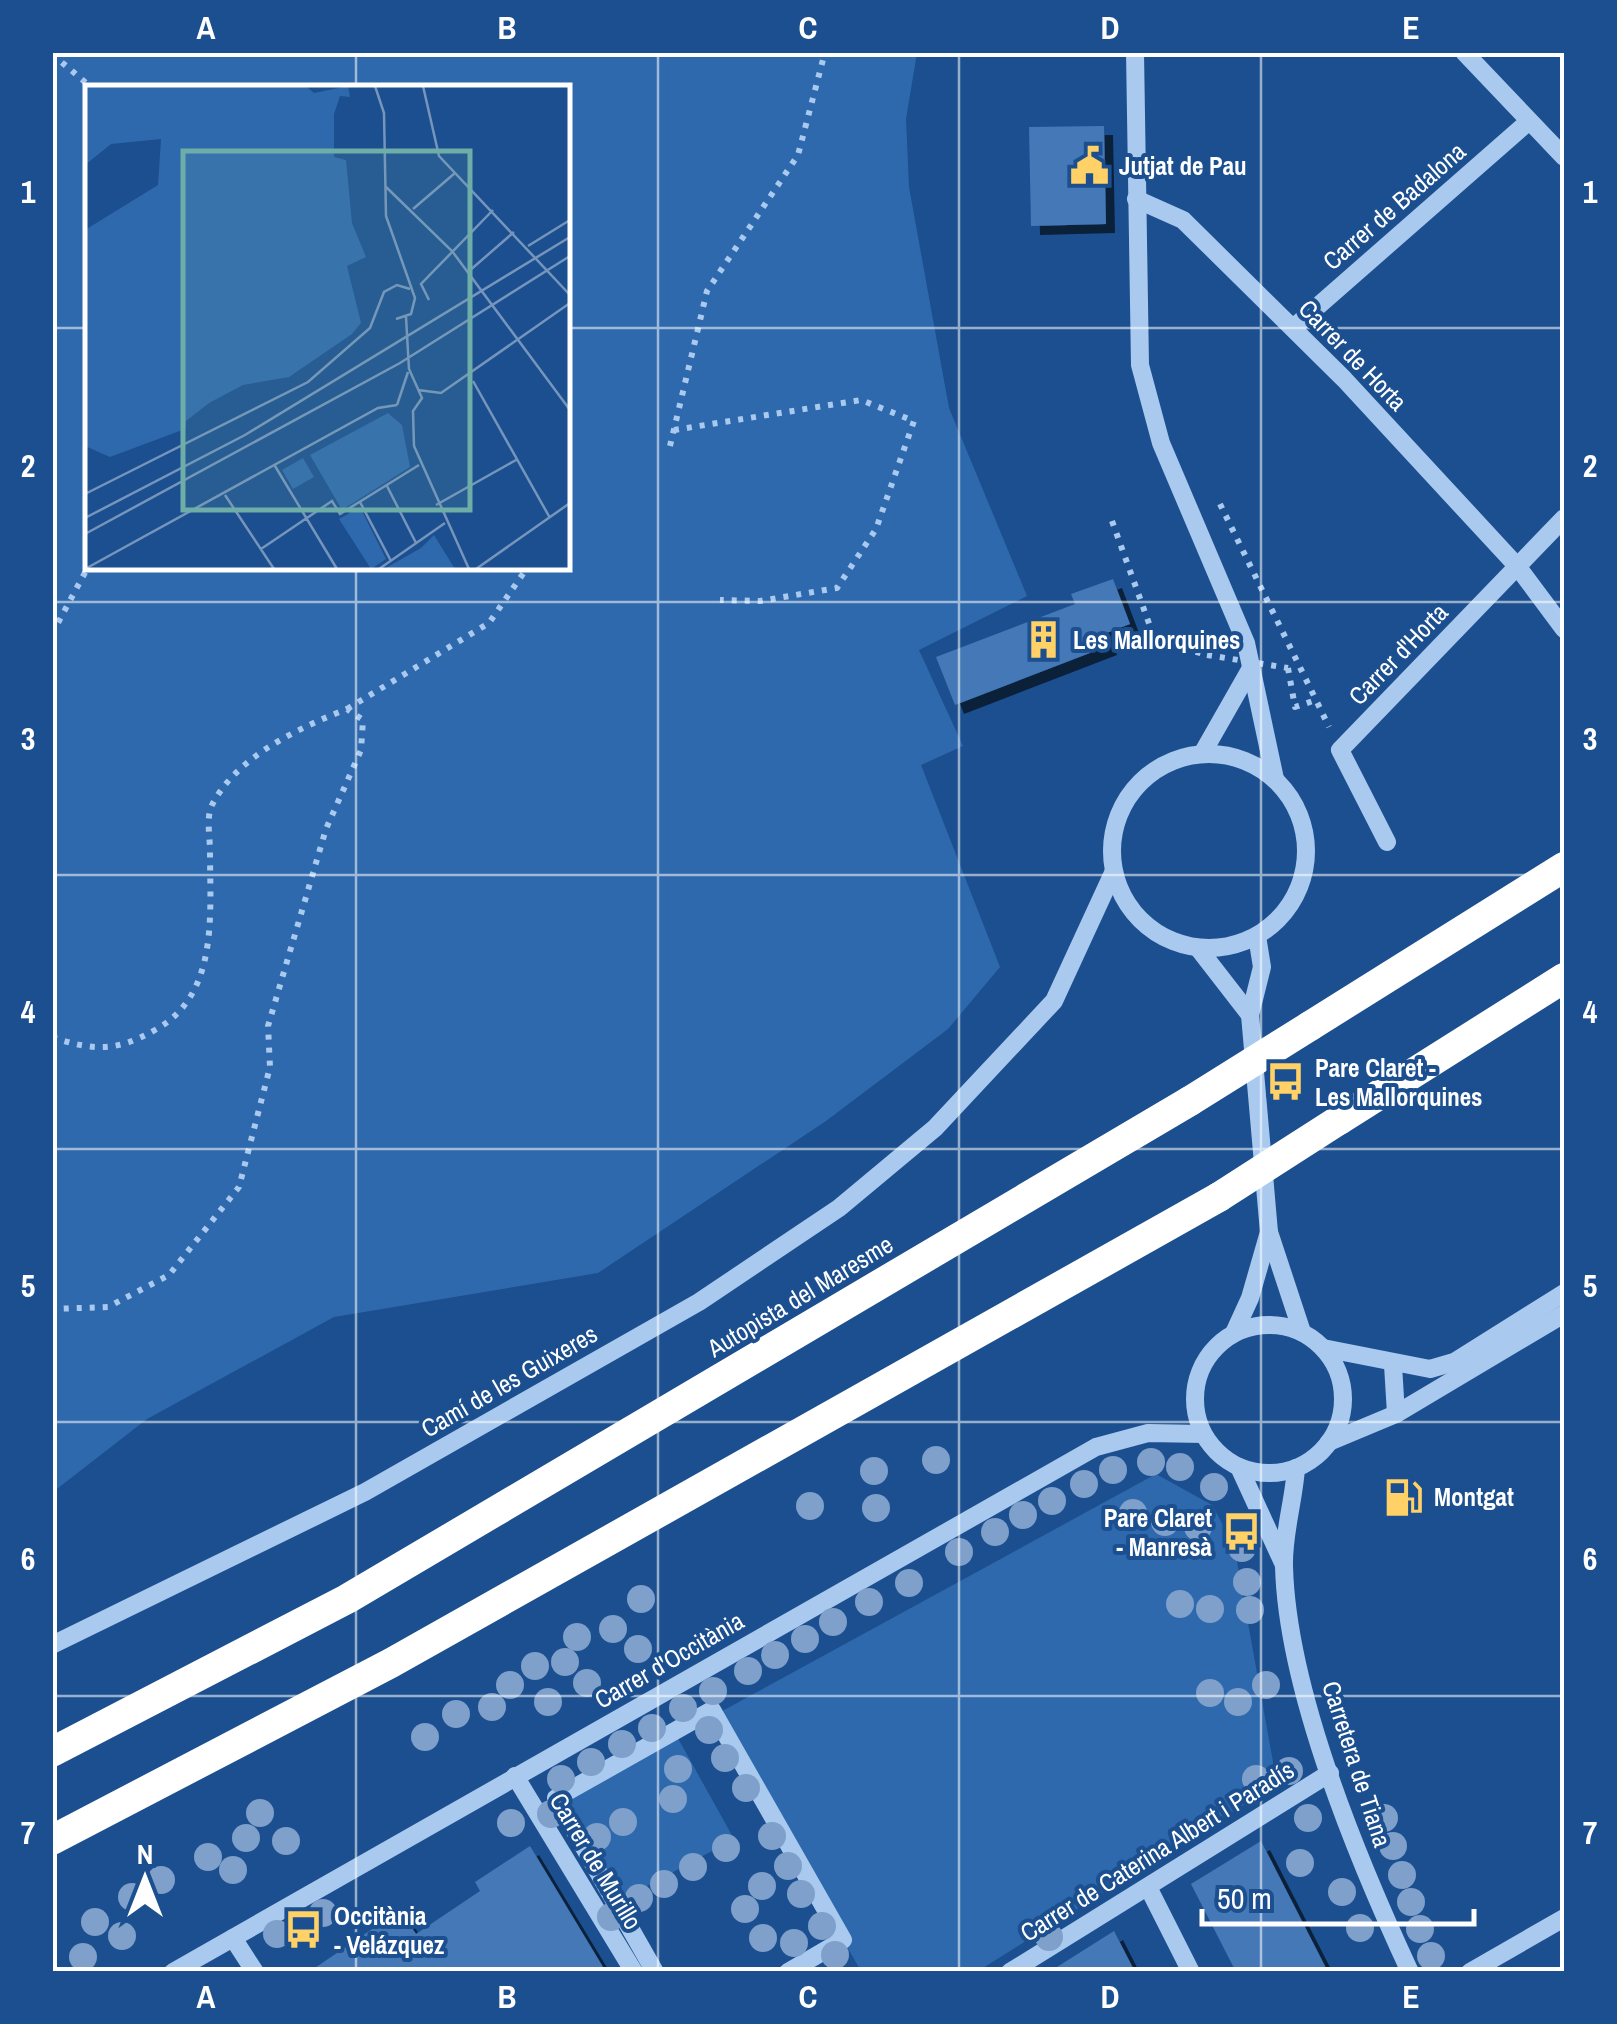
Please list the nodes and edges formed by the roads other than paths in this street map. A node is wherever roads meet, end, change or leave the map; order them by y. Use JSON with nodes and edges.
{"nodes":[{"id":1,"x":1135,"y":52,"type":"edge"},
{"id":2,"x":1464,"y":52,"type":"edge"},
{"id":3,"x":1528,"y":122,"type":"junction"},
{"id":4,"x":1564,"y":157,"type":"edge"},
{"id":5,"x":1136,"y":199,"type":"junction"},
{"id":6,"x":1293,"y":328,"type":"junction"},
{"id":7,"x":1564,"y":518,"type":"edge"},
{"id":8,"x":1517,"y":566,"type":"junction"},
{"id":9,"x":1564,"y":629,"type":"edge"},
{"id":10,"x":1251,"y":668,"type":"junction"},
{"id":11,"x":1202,"y":754,"type":"junction"},
{"id":12,"x":1275,"y":779,"type":"junction"},
{"id":13,"x":1387,"y":842,"type":"dead end"},
{"id":14,"x":1564,"y":868,"type":"edge"},
{"id":15,"x":1114,"y":872,"type":"junction"},
{"id":16,"x":1257,"y":936,"type":"junction"},
{"id":17,"x":1198,"y":948,"type":"junction"},
{"id":18,"x":1564,"y":978,"type":"edge"},
{"id":19,"x":1250,"y":1015,"type":"junction"},
{"id":20,"x":1269,"y":1232,"type":"junction"},
{"id":21,"x":1564,"y":1293,"type":"edge"},
{"id":22,"x":1564,"y":1314,"type":"edge"},
{"id":23,"x":1302,"y":1332,"type":"junction"},
{"id":24,"x":1234,"y":1333,"type":"junction"},
{"id":25,"x":1323,"y":1348,"type":"junction"},
{"id":26,"x":1392,"y":1364,"type":"junction"},
{"id":27,"x":1396,"y":1414,"type":"junction"},
{"id":28,"x":1203,"y":1434,"type":"junction"},
{"id":29,"x":1330,"y":1442,"type":"junction"},
{"id":30,"x":1238,"y":1467,"type":"junction"},
{"id":31,"x":1296,"y":1468,"type":"junction"},
{"id":32,"x":1284,"y":1565,"type":"junction"},
{"id":33,"x":52,"y":1645,"type":"edge"},
{"id":34,"x":52,"y":1752,"type":"edge"},
{"id":35,"x":1330,"y":1773,"type":"junction"},
{"id":36,"x":515,"y":1776,"type":"junction"},
{"id":37,"x":52,"y":1840,"type":"edge"},
{"id":38,"x":1148,"y":1887,"type":"junction"},
{"id":39,"x":1564,"y":1918,"type":"edge"},
{"id":40,"x":232,"y":1938,"type":"junction"},
{"id":41,"x":173,"y":1972,"type":"edge"},
{"id":42,"x":255,"y":1972,"type":"edge"},
{"id":43,"x":634,"y":1972,"type":"edge"},
{"id":44,"x":655,"y":1972,"type":"edge"},
{"id":45,"x":788,"y":1972,"type":"edge"},
{"id":46,"x":1010,"y":1972,"type":"edge"},
{"id":47,"x":1191,"y":1972,"type":"edge"},
{"id":48,"x":1410,"y":1972,"type":"edge"},
{"id":49,"x":1470,"y":1972,"type":"edge"}],
"edges":[{"from":1,"to":5,"type":"street"},
{"from":2,"to":3,"type":"street"},
{"from":3,"to":4,"type":"street"},
{"from":3,"to":6,"type":"street","name":"Carrer de Badalona"},
{"from":5,"to":6,"type":"street","name":"Carrer de Horta"},
{"from":5,"to":10,"type":"street"},
{"from":6,"to":8,"type":"street","name":"Carrer de Horta"},
{"from":7,"to":8,"type":"street","name":"Carrer d'Horta"},
{"from":8,"to":9,"type":"street","name":"Carrer de Horta"},
{"from":8,"to":13,"type":"street","name":"Carrer d'Horta"},
{"from":10,"to":11,"type":"street"},
{"from":10,"to":12,"type":"street"},
{"from":11,"to":12,"type":"street"},
{"from":11,"to":15,"type":"street"},
{"from":12,"to":16,"type":"street"},
{"from":14,"to":34,"type":"highway","name":"Autopista del Maresme","bridge":true},
{"from":15,"to":17,"type":"street"},
{"from":15,"to":33,"type":"street","name":"Camí de les Guixeres"},
{"from":16,"to":17,"type":"street"},
{"from":16,"to":19,"type":"street"},
{"from":17,"to":19,"type":"street"},
{"from":18,"to":37,"type":"highway","bridge":true},
{"from":19,"to":20,"type":"street"},
{"from":20,"to":23,"type":"street"},
{"from":20,"to":24,"type":"street"},
{"from":21,"to":26,"type":"street"},
{"from":22,"to":27,"type":"street"},
{"from":23,"to":24,"type":"street"},
{"from":23,"to":25,"type":"street"},
{"from":24,"to":28,"type":"street"},
{"from":25,"to":26,"type":"street"},
{"from":25,"to":29,"type":"street"},
{"from":26,"to":27,"type":"street"},
{"from":27,"to":29,"type":"street"},
{"from":28,"to":30,"type":"street","name":"Carretera de Tiana"},
{"from":28,"to":36,"type":"street","name":"Carrer d'Occitània"},
{"from":29,"to":31,"type":"street"},
{"from":30,"to":31,"type":"street"},
{"from":30,"to":32,"type":"street","name":"Carretera de Tiana"},
{"from":31,"to":32,"type":"street","name":"Carretera de Tiana"},
{"from":32,"to":35,"type":"street","name":"Carretera de Tiana"},
{"from":35,"to":38,"type":"street","name":"Carrer de Caterina Albert i Paradís"},
{"from":35,"to":48,"type":"street","name":"Carretera de Tiana"},
{"from":36,"to":40,"type":"street","name":"Carrer d'Occitània"},
{"from":36,"to":43,"type":"street","name":"Carrer de Murillo"},
{"from":38,"to":46,"type":"street","name":"Carrer de Caterina Albert i Paradís"},
{"from":38,"to":47,"type":"street"},
{"from":39,"to":49,"type":"street"},
{"from":40,"to":41,"type":"street","name":"Carrer d'Occitània"},
{"from":40,"to":42,"type":"street"},
{"from":44,"to":45,"type":"street"}]}
